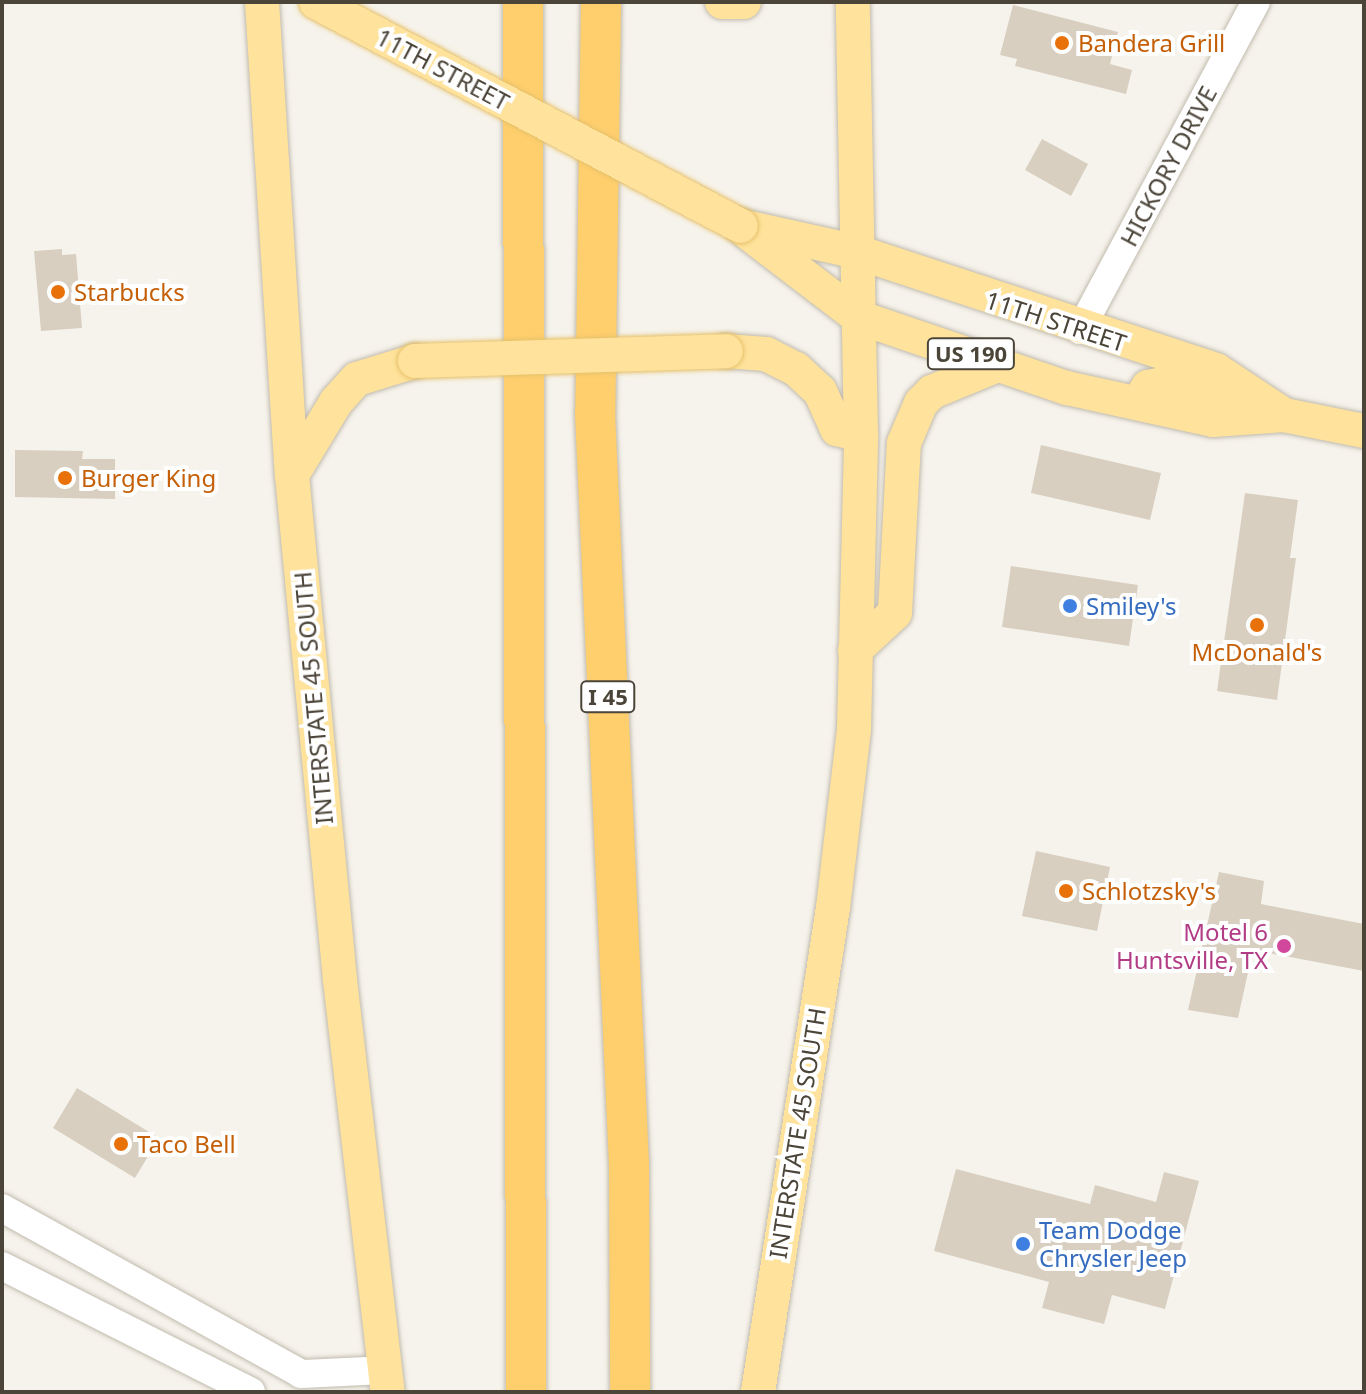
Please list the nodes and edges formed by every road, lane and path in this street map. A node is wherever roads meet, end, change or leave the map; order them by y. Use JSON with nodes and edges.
{"nodes":[{"id":1,"x":262,"y":2,"type":"edge"},
{"id":2,"x":316,"y":2,"type":"edge"},
{"id":3,"x":523,"y":2,"type":"edge"},
{"id":4,"x":601,"y":2,"type":"edge"},
{"id":5,"x":724,"y":2,"type":"edge"},
{"id":6,"x":744,"y":2,"type":"edge"},
{"id":7,"x":853,"y":2,"type":"edge"},
{"id":8,"x":1256,"y":2,"type":"edge"},
{"id":9,"x":741,"y":226,"type":"junction"},
{"id":10,"x":857,"y":252,"type":"junction"},
{"id":11,"x":858,"y":317,"type":"junction"},
{"id":12,"x":1080,"y":330,"type":"junction"},
{"id":13,"x":1000,"y":364,"type":"junction"},
{"id":14,"x":1138,"y":403,"type":"junction"},
{"id":15,"x":1284,"y":415,"type":"junction"},
{"id":16,"x":1364,"y":431,"type":"edge"},
{"id":17,"x":861,"y":435,"type":"junction"},
{"id":18,"x":292,"y":475,"type":"junction"},
{"id":19,"x":855,"y":650,"type":"junction"},
{"id":20,"x":2,"y":1208,"type":"edge"},
{"id":21,"x":630,"y":1250,"type":"junction"},
{"id":22,"x":2,"y":1266,"type":"edge"},
{"id":23,"x":386,"y":1381,"type":"edge"},
{"id":24,"x":251,"y":1392,"type":"edge"},
{"id":25,"x":526,"y":1392,"type":"edge"},
{"id":26,"x":630,"y":1392,"type":"edge"},
{"id":27,"x":642,"y":1392,"type":"edge"},
{"id":28,"x":758,"y":1392,"type":"edge"}],
"edges":[{"from":1,"to":18,"type":"main road","name":"INTERSTATE 45 SOUTH"},
{"from":2,"to":9,"type":"main road","name":"11TH STREET","number":"US 190","bridge":true},
{"from":3,"to":25,"type":"highway"},
{"from":4,"to":21,"type":"highway","number":"I 45"},
{"from":5,"to":6,"type":"main road"},
{"from":7,"to":10,"type":"main road","name":"INTERSTATE 45 SOUTH"},
{"from":8,"to":12,"type":"street","name":"HICKORY DRIVE"},
{"from":9,"to":10,"type":"main road","name":"11TH STREET"},
{"from":9,"to":11,"type":"main road","name":"11TH STREET","number":"US 190"},
{"from":10,"to":11,"type":"main road","name":"INTERSTATE 45 SOUTH"},
{"from":10,"to":12,"type":"main road","name":"11TH STREET","number":"US 190"},
{"from":11,"to":13,"type":"main road","name":"11TH STREET","number":"US 190"},
{"from":11,"to":17,"type":"main road","name":"INTERSTATE 45 SOUTH"},
{"from":12,"to":15,"type":"main road","name":"11TH STREET","number":"US 190"},
{"from":13,"to":14,"type":"main road","name":"11TH STREET","number":"US 190"},
{"from":13,"to":19,"type":"main road"},
{"from":14,"to":15,"type":"main road","name":"11TH STREET","number":"US 190"},
{"from":14,"to":15,"type":"main road"},
{"from":15,"to":16,"type":"main road","name":"11TH STREET","number":"US 190"},
{"from":17,"to":18,"type":"main road","bridge":true},
{"from":17,"to":19,"type":"main road","name":"INTERSTATE 45 SOUTH"},
{"from":18,"to":23,"type":"main road","name":"INTERSTATE 45 SOUTH"},
{"from":19,"to":28,"type":"main road","name":"INTERSTATE 45 SOUTH"},
{"from":20,"to":23,"type":"street"},
{"from":21,"to":26,"type":"highway","number":"I 45"},
{"from":21,"to":27,"type":"highway"},
{"from":22,"to":24,"type":"street"}]}
